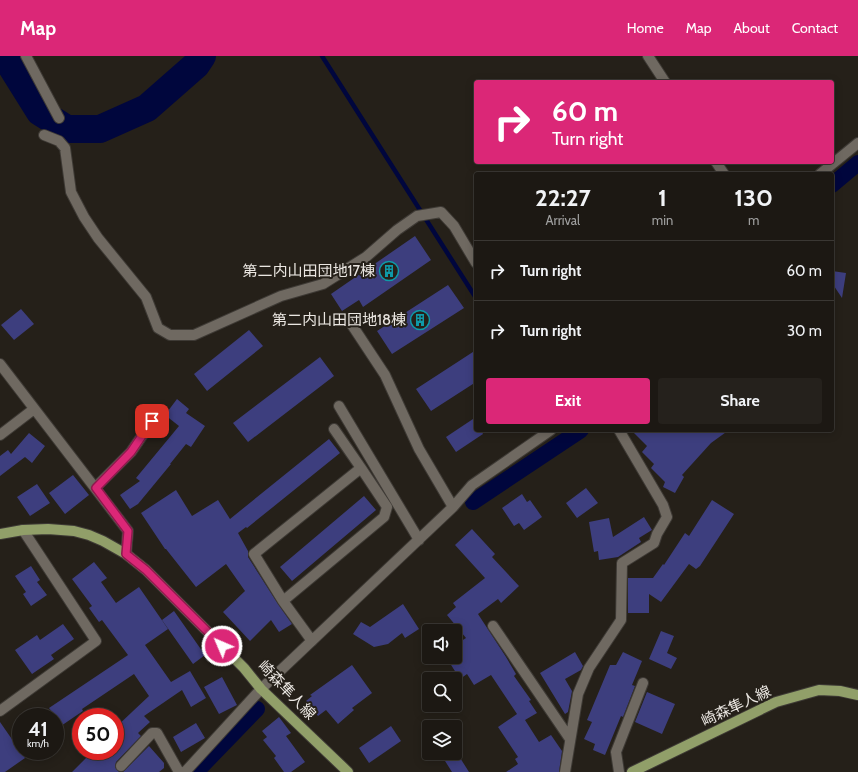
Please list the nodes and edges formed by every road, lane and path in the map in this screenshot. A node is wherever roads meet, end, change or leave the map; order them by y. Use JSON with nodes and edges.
{"nodes":[{"id":1,"x":26,"y":56,"type":"edge"},
{"id":2,"x":648,"y":56,"type":"edge"},
{"id":3,"x":664,"y":80,"type":"edge"},
{"id":4,"x":59,"y":118,"type":"dead end"},
{"id":5,"x":44,"y":135,"type":"dead end"},
{"id":6,"x":858,"y":143,"type":"edge"},
{"id":7,"x":834,"y":163,"type":"edge"},
{"id":8,"x":832,"y":164,"type":"edge"},
{"id":9,"x":822,"y":172,"type":"edge"},
{"id":10,"x":474,"y":260,"type":"edge"},
{"id":11,"x":350,"y":322,"type":"dead end"},
{"id":12,"x":0,"y":364,"type":"edge"},
{"id":13,"x":339,"y":406,"type":"dead end"},
{"id":14,"x":34,"y":409,"type":"junction"},
{"id":15,"x":159,"y":411,"type":"dead end"},
{"id":16,"x":334,"y":429,"type":"dead end"},
{"id":17,"x":549,"y":432,"type":"edge"},
{"id":18,"x":620,"y":432,"type":"edge"},
{"id":19,"x":0,"y":435,"type":"edge"},
{"id":20,"x":361,"y":468,"type":"junction"},
{"id":21,"x":96,"y":488,"type":"junction"},
{"id":22,"x":453,"y":507,"type":"junction"},
{"id":23,"x":23,"y":530,"type":"junction"},
{"id":24,"x":0,"y":534,"type":"edge"},
{"id":25,"x":419,"y":540,"type":"junction"},
{"id":26,"x":126,"y":554,"type":"junction"},
{"id":27,"x":283,"y":601,"type":"junction"},
{"id":28,"x":493,"y":626,"type":"dead end"},
{"id":29,"x":312,"y":641,"type":"junction"},
{"id":30,"x":643,"y":683,"type":"dead end"},
{"id":31,"x":261,"y":689,"type":"junction"},
{"id":32,"x":858,"y":695,"type":"edge"},
{"id":33,"x":0,"y":711,"type":"edge"},
{"id":34,"x":570,"y":739,"type":"junction"},
{"id":35,"x":121,"y":766,"type":"dead end"},
{"id":36,"x":179,"y":772,"type":"edge"},
{"id":37,"x":185,"y":772,"type":"edge"},
{"id":38,"x":348,"y":772,"type":"edge"},
{"id":39,"x":565,"y":772,"type":"edge"},
{"id":40,"x":619,"y":772,"type":"edge"},
{"id":41,"x":632,"y":772,"type":"edge"}],
"edges":[{"from":1,"to":4,"type":"street"},
{"from":2,"to":3,"type":"street"},
{"from":5,"to":10,"type":"street"},
{"from":6,"to":7,"type":"street"},
{"from":8,"to":9,"type":"street"},
{"from":11,"to":22,"type":"street"},
{"from":12,"to":14,"type":"street"},
{"from":13,"to":25,"type":"street"},
{"from":14,"to":19,"type":"street"},
{"from":14,"to":21,"type":"street"},
{"from":15,"to":21,"type":"street"},
{"from":16,"to":20,"type":"street"},
{"from":17,"to":22,"type":"street"},
{"from":18,"to":34,"type":"street"},
{"from":20,"to":27,"type":"street"},
{"from":20,"to":27,"type":"street"},
{"from":21,"to":26,"type":"street"},
{"from":22,"to":25,"type":"street"},
{"from":23,"to":24,"type":"main road","name":"崎森隼人線"},
{"from":23,"to":26,"type":"main road","name":"崎森隼人線"},
{"from":23,"to":33,"type":"street"},
{"from":25,"to":29,"type":"street"},
{"from":26,"to":31,"type":"main road","name":"崎森隼人線"},
{"from":27,"to":29,"type":"street"},
{"from":28,"to":34,"type":"street"},
{"from":29,"to":31,"type":"street"},
{"from":30,"to":40,"type":"street"},
{"from":31,"to":37,"type":"street"},
{"from":31,"to":38,"type":"main road","name":"崎森隼人線"},
{"from":32,"to":41,"type":"main road","name":"崎森隼人線"},
{"from":34,"to":39,"type":"street"},
{"from":35,"to":36,"type":"street"}]}
